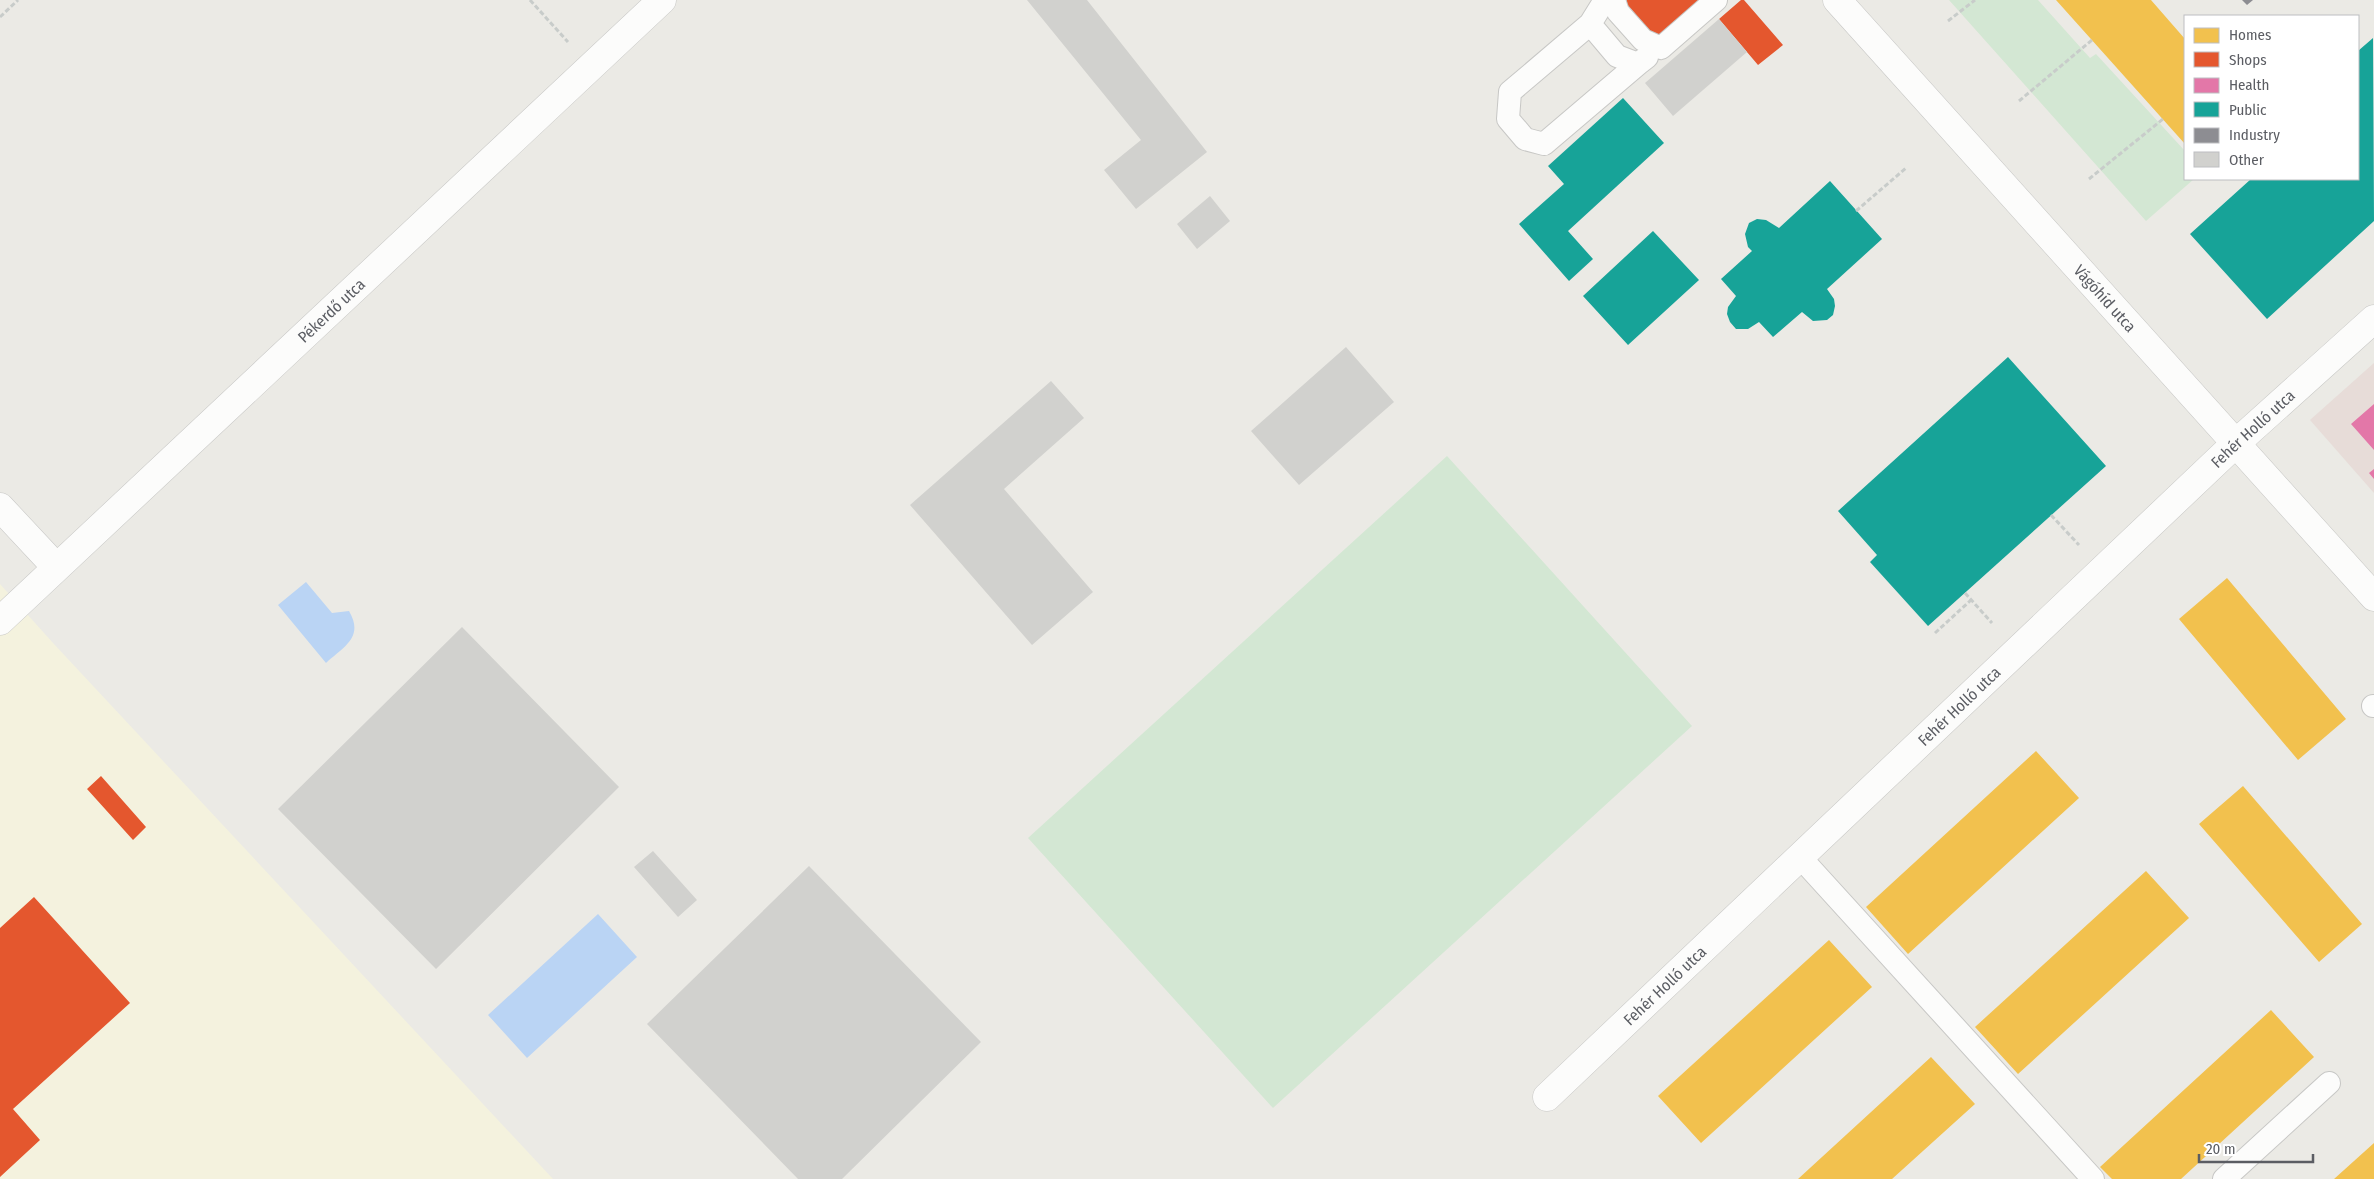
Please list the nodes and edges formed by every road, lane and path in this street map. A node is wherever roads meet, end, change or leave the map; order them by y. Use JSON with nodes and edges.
{"nodes":[{"id":1,"x":18,"y":0,"type":"edge"},
{"id":2,"x":530,"y":0,"type":"edge"},
{"id":3,"x":662,"y":0,"type":"edge"},
{"id":4,"x":1605,"y":0,"type":"edge"},
{"id":5,"x":1614,"y":0,"type":"edge"},
{"id":6,"x":1716,"y":0,"type":"edge"},
{"id":7,"x":1837,"y":0,"type":"edge"},
{"id":8,"x":1975,"y":0,"type":"edge"},
{"id":9,"x":0,"y":17,"type":"edge"},
{"id":10,"x":1948,"y":20,"type":"dead end"},
{"id":11,"x":1590,"y":24,"type":"junction"},
{"id":12,"x":2092,"y":40,"type":"dead end"},
{"id":13,"x":1661,"y":48,"type":"junction"},
{"id":14,"x":574,"y":49,"type":"dead end"},
{"id":15,"x":1638,"y":64,"type":"junction"},
{"id":16,"x":2020,"y":101,"type":"dead end"},
{"id":17,"x":2163,"y":119,"type":"dead end"},
{"id":18,"x":1906,"y":168,"type":"dead end"},
{"id":19,"x":2089,"y":179,"type":"dead end"},
{"id":20,"x":1856,"y":211,"type":"dead end"},
{"id":21,"x":2374,"y":319,"type":"edge"},
{"id":22,"x":2235,"y":444,"type":"junction"},
{"id":23,"x":0,"y":507,"type":"edge"},
{"id":24,"x":2051,"y":515,"type":"dead end"},
{"id":25,"x":2079,"y":546,"type":"dead end"},
{"id":26,"x":56,"y":567,"type":"junction"},
{"id":27,"x":1965,"y":593,"type":"dead end"},
{"id":28,"x":2374,"y":597,"type":"edge"},
{"id":29,"x":1972,"y":600,"type":"junction"},
{"id":30,"x":0,"y":621,"type":"edge"},
{"id":31,"x":1992,"y":623,"type":"dead end"},
{"id":32,"x":1935,"y":633,"type":"dead end"},
{"id":33,"x":1800,"y":857,"type":"junction"},
{"id":34,"x":2330,"y":1083,"type":"dead end"},
{"id":35,"x":1547,"y":1098,"type":"dead end"},
{"id":36,"x":2092,"y":1179,"type":"edge"},
{"id":37,"x":2224,"y":1179,"type":"edge"}],
"edges":[{"from":1,"to":9,"type":"path"},
{"from":2,"to":14,"type":"path"},
{"from":3,"to":26,"type":"street","name":"Pékerdő utca"},
{"from":4,"to":11,"type":"lane"},
{"from":5,"to":13,"type":"lane"},
{"from":6,"to":13,"type":"lane"},
{"from":7,"to":22,"type":"street","name":"Vágóhíd utca"},
{"from":8,"to":10,"type":"path"},
{"from":11,"to":15,"type":"lane"},
{"from":11,"to":15,"type":"lane"},
{"from":12,"to":16,"type":"path"},
{"from":13,"to":15,"type":"lane"},
{"from":17,"to":19,"type":"path"},
{"from":18,"to":20,"type":"path"},
{"from":21,"to":22,"type":"street","name":"Fehér Holló utca"},
{"from":22,"to":28,"type":"street","name":"Vágóhíd utca"},
{"from":22,"to":33,"type":"street","name":"Fehér Holló utca"},
{"from":23,"to":26,"type":"street"},
{"from":24,"to":25,"type":"path"},
{"from":26,"to":30,"type":"street","name":"Pékerdő utca"},
{"from":27,"to":29,"type":"path"},
{"from":29,"to":31,"type":"path"},
{"from":29,"to":32,"type":"path"},
{"from":33,"to":35,"type":"street","name":"Fehér Holló utca"},
{"from":33,"to":36,"type":"lane"},
{"from":34,"to":37,"type":"lane"}]}
